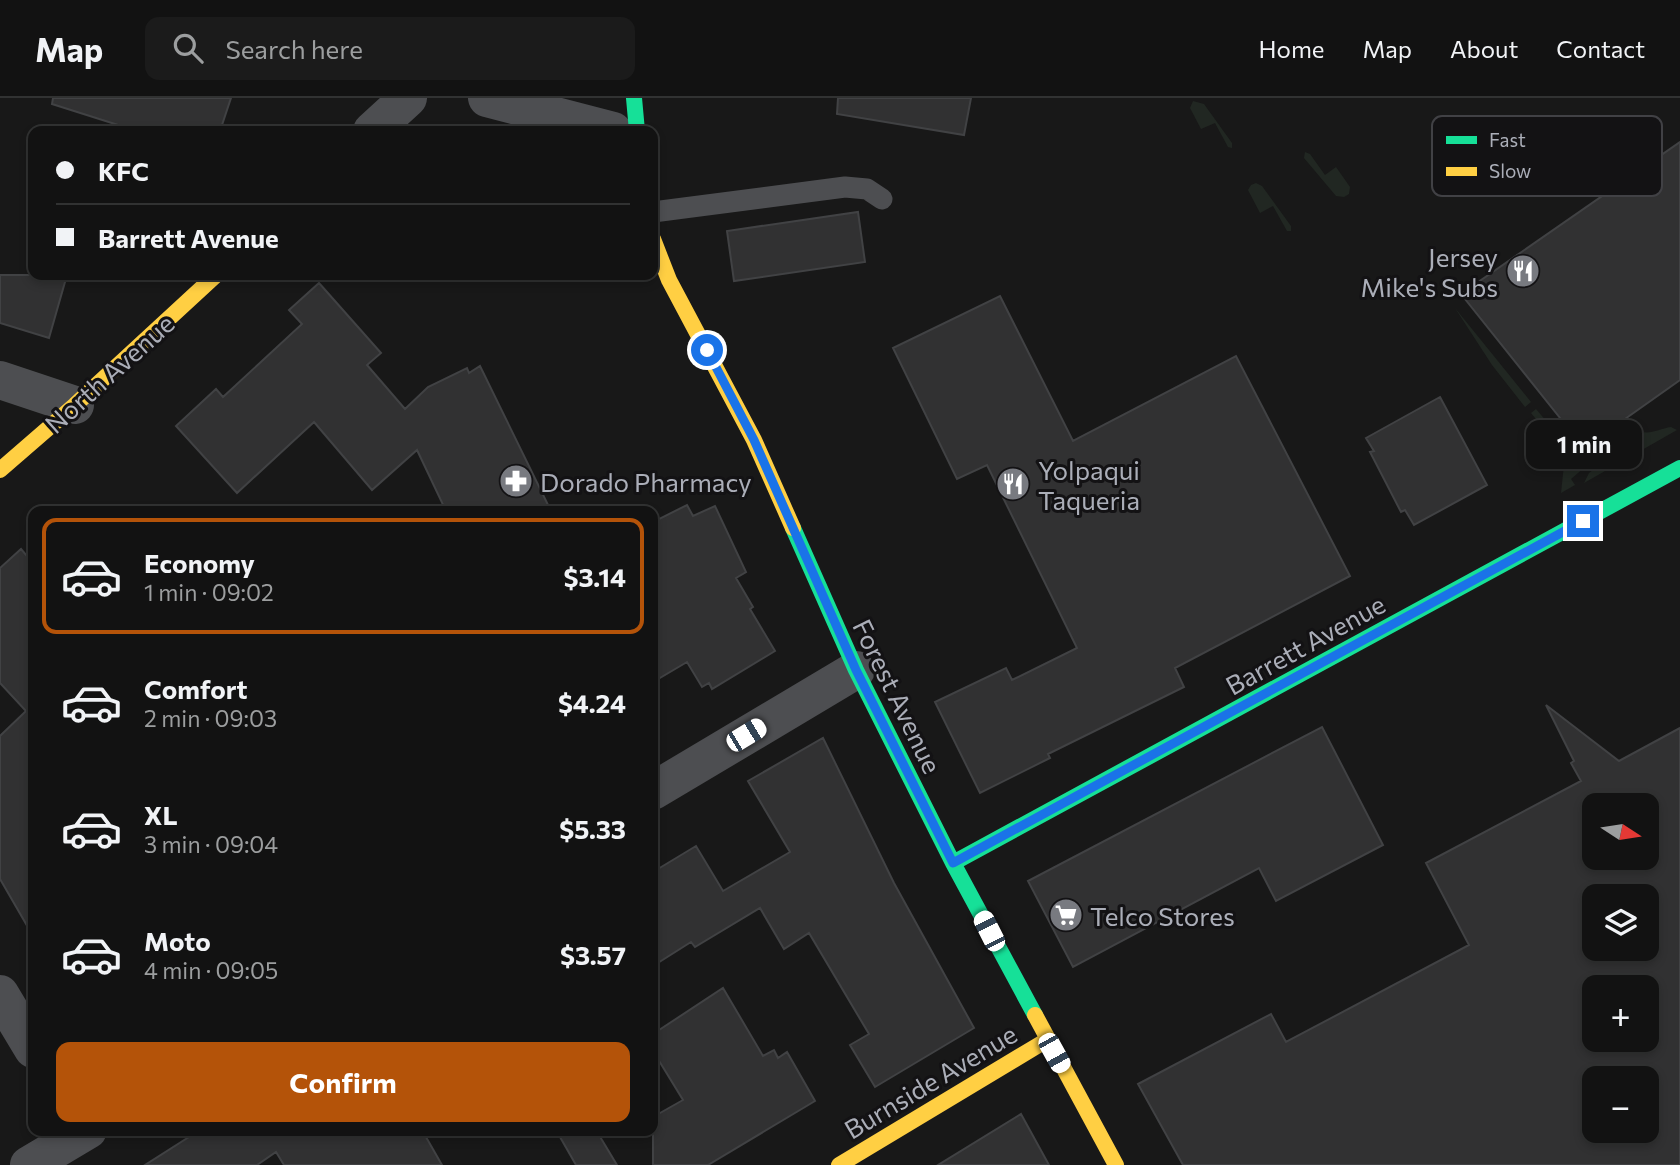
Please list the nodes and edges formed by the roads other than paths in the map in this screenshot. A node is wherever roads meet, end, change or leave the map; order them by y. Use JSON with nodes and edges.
{"nodes":[{"id":1,"x":408,"y":98,"type":"edge"},
{"id":2,"x":487,"y":98,"type":"edge"},
{"id":3,"x":634,"y":98,"type":"edge"},
{"id":4,"x":377,"y":126,"type":"edge"},
{"id":5,"x":594,"y":126,"type":"edge"},
{"id":6,"x":637,"y":126,"type":"edge"},
{"id":7,"x":882,"y":199,"type":"dead end"},
{"id":8,"x":658,"y":211,"type":"edge"},
{"id":9,"x":658,"y":253,"type":"edge"},
{"id":10,"x":211,"y":280,"type":"edge"},
{"id":11,"x":0,"y":380,"type":"edge"},
{"id":12,"x":75,"y":405,"type":"junction"},
{"id":13,"x":1680,"y":468,"type":"edge"},
{"id":14,"x":0,"y":470,"type":"edge"},
{"id":15,"x":856,"y":670,"type":"junction"},
{"id":16,"x":658,"y":788,"type":"edge"},
{"id":17,"x":953,"y":863,"type":"junction"},
{"id":18,"x":0,"y":994,"type":"edge"},
{"id":19,"x":1047,"y":1040,"type":"junction"},
{"id":20,"x":28,"y":1041,"type":"edge"},
{"id":21,"x":77,"y":1136,"type":"edge"},
{"id":22,"x":29,"y":1165,"type":"edge"},
{"id":23,"x":839,"y":1165,"type":"edge"},
{"id":24,"x":1116,"y":1165,"type":"edge"}],
"edges":[{"from":1,"to":4,"type":"street"},
{"from":2,"to":5,"type":"street"},
{"from":3,"to":6,"type":"street"},
{"from":7,"to":8,"type":"lane"},
{"from":9,"to":15,"type":"street","name":"Forest Avenue"},
{"from":10,"to":12,"type":"street","name":"North Avenue"},
{"from":11,"to":12,"type":"street"},
{"from":12,"to":14,"type":"street","name":"North Avenue"},
{"from":13,"to":17,"type":"street","name":"Barrett Avenue"},
{"from":15,"to":16,"type":"street"},
{"from":15,"to":17,"type":"street","name":"Forest Avenue"},
{"from":17,"to":19,"type":"street","name":"Forest Avenue"},
{"from":18,"to":20,"type":"street"},
{"from":19,"to":23,"type":"street","name":"Burnside Avenue"},
{"from":19,"to":24,"type":"street","name":"Forest Avenue"},
{"from":21,"to":22,"type":"street"}]}
